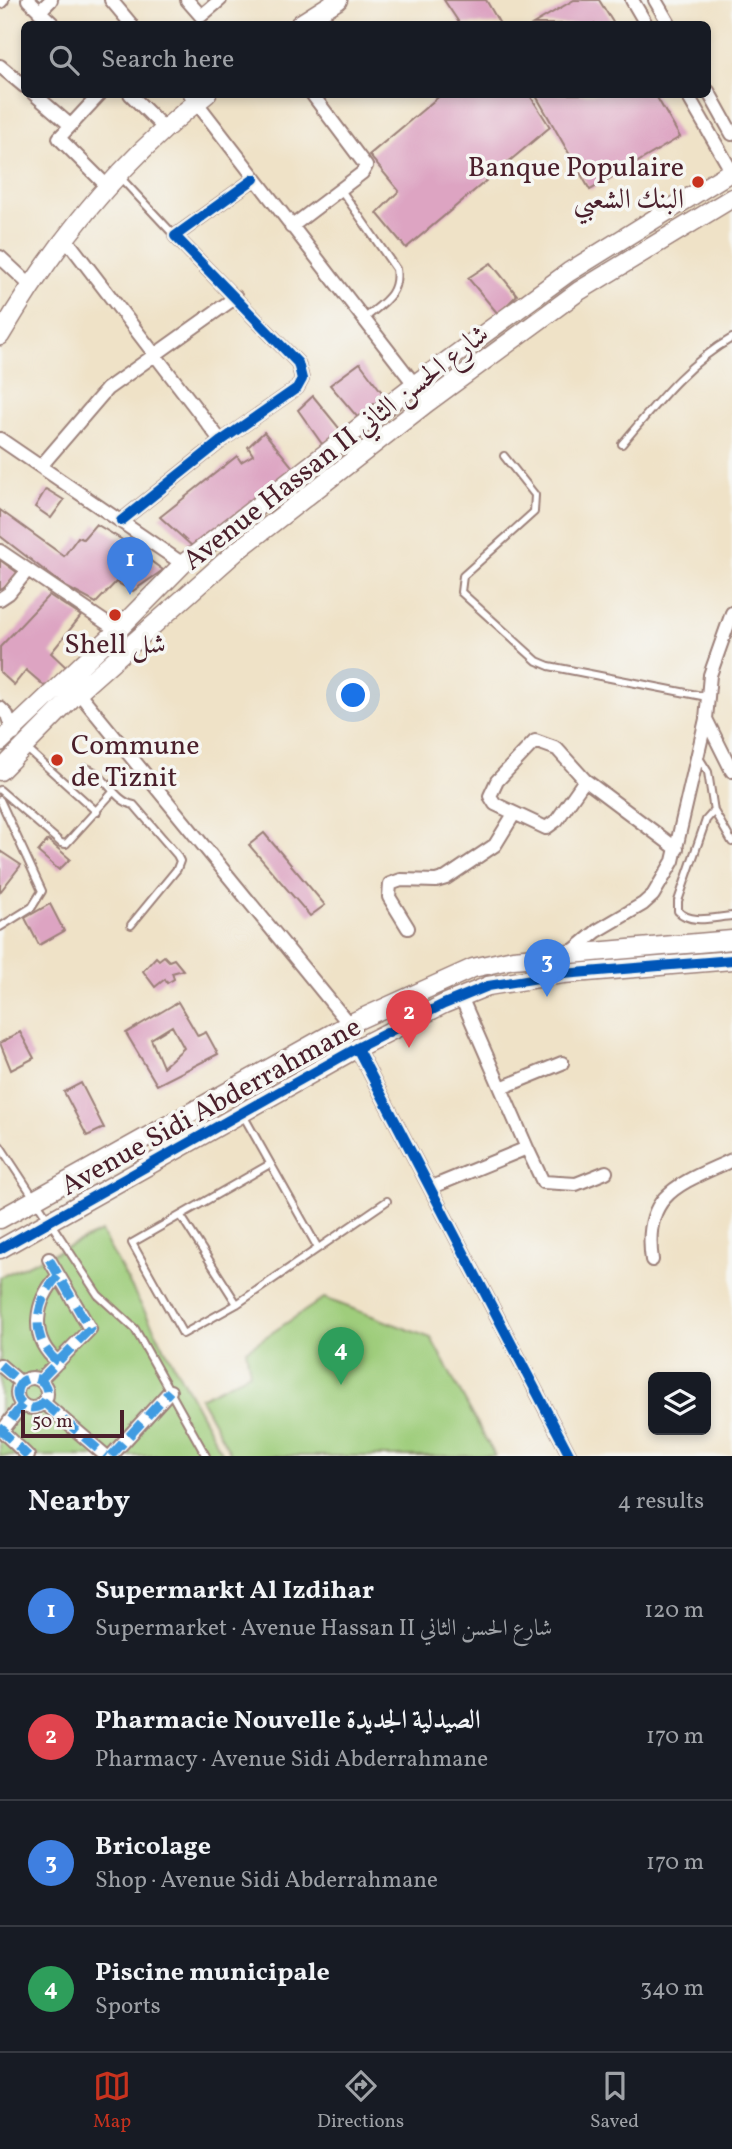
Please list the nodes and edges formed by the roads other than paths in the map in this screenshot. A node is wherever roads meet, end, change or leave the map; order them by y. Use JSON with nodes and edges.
{"nodes":[{"id":1,"x":28,"y":0,"type":"edge"},
{"id":2,"x":51,"y":0,"type":"edge"},
{"id":3,"x":111,"y":0,"type":"edge"},
{"id":4,"x":187,"y":0,"type":"edge"},
{"id":5,"x":220,"y":0,"type":"edge"},
{"id":6,"x":338,"y":0,"type":"edge"},
{"id":7,"x":632,"y":0,"type":"edge"},
{"id":8,"x":655,"y":0,"type":"edge"},
{"id":9,"x":39,"y":12,"type":"junction"},
{"id":10,"x":50,"y":21,"type":"edge"},
{"id":11,"x":128,"y":21,"type":"edge"},
{"id":12,"x":305,"y":21,"type":"edge"},
{"id":13,"x":644,"y":21,"type":"edge"},
{"id":14,"x":667,"y":21,"type":"edge"},
{"id":15,"x":0,"y":66,"type":"edge"},
{"id":16,"x":21,"y":84,"type":"edge"},
{"id":17,"x":711,"y":96,"type":"edge"},
{"id":18,"x":39,"y":98,"type":"edge"},
{"id":19,"x":96,"y":98,"type":"edge"},
{"id":20,"x":134,"y":98,"type":"edge"},
{"id":21,"x":197,"y":98,"type":"edge"},
{"id":22,"x":199,"y":98,"type":"edge"},
{"id":23,"x":315,"y":98,"type":"edge"},
{"id":24,"x":689,"y":98,"type":"edge"},
{"id":25,"x":70,"y":125,"type":"junction"},
{"id":26,"x":165,"y":129,"type":"junction"},
{"id":27,"x":732,"y":134,"type":"edge"},
{"id":28,"x":732,"y":171,"type":"edge"},
{"id":29,"x":254,"y":179,"type":"junction"},
{"id":30,"x":113,"y":182,"type":"junction"},
{"id":31,"x":340,"y":189,"type":"junction"},
{"id":32,"x":732,"y":198,"type":"edge"},
{"id":33,"x":291,"y":227,"type":"junction"},
{"id":34,"x":175,"y":236,"type":"junction"},
{"id":35,"x":66,"y":239,"type":"junction"},
{"id":36,"x":0,"y":257,"type":"edge"},
{"id":37,"x":569,"y":272,"type":"junction"},
{"id":38,"x":30,"y":285,"type":"junction"},
{"id":39,"x":579,"y":291,"type":"junction"},
{"id":40,"x":236,"y":297,"type":"junction"},
{"id":41,"x":519,"y":308,"type":"junction"},
{"id":42,"x":363,"y":320,"type":"junction"},
{"id":43,"x":531,"y":326,"type":"junction"},
{"id":44,"x":0,"y":337,"type":"edge"},
{"id":45,"x":732,"y":338,"type":"edge"},
{"id":46,"x":155,"y":353,"type":"junction"},
{"id":47,"x":414,"y":385,"type":"junction"},
{"id":48,"x":428,"y":402,"type":"junction"},
{"id":49,"x":0,"y":439,"type":"edge"},
{"id":50,"x":222,"y":441,"type":"junction"},
{"id":51,"x":622,"y":444,"type":"dead end"},
{"id":52,"x":504,"y":456,"type":"dead end"},
{"id":53,"x":41,"y":466,"type":"junction"},
{"id":54,"x":121,"y":521,"type":"junction"},
{"id":55,"x":224,"y":531,"type":"junction"},
{"id":56,"x":0,"y":551,"type":"edge"},
{"id":57,"x":238,"y":551,"type":"junction"},
{"id":58,"x":183,"y":564,"type":"junction"},
{"id":59,"x":27,"y":571,"type":"junction"},
{"id":60,"x":0,"y":599,"type":"edge"},
{"id":61,"x":732,"y":613,"type":"edge"},
{"id":62,"x":117,"y":631,"type":"junction"},
{"id":63,"x":135,"y":643,"type":"junction"},
{"id":64,"x":78,"y":692,"type":"junction"},
{"id":65,"x":706,"y":697,"type":"junction"},
{"id":66,"x":706,"y":719,"type":"junction"},
{"id":67,"x":8,"y":723,"type":"edge"},
{"id":68,"x":29,"y":739,"type":"junction"},
{"id":69,"x":698,"y":756,"type":"junction"},
{"id":70,"x":0,"y":771,"type":"edge"},
{"id":71,"x":732,"y":771,"type":"edge"},
{"id":72,"x":585,"y":780,"type":"junction"},
{"id":73,"x":68,"y":785,"type":"junction"},
{"id":74,"x":0,"y":790,"type":"edge"},
{"id":75,"x":113,"y":792,"type":"junction"},
{"id":76,"x":0,"y":800,"type":"edge"},
{"id":77,"x":714,"y":811,"type":"junction"},
{"id":78,"x":97,"y":812,"type":"junction"},
{"id":79,"x":514,"y":814,"type":"junction"},
{"id":80,"x":732,"y":842,"type":"edge"},
{"id":81,"x":677,"y":849,"type":"junction"},
{"id":82,"x":732,"y":916,"type":"edge"},
{"id":83,"x":131,"y":925,"type":"dead end"},
{"id":84,"x":0,"y":927,"type":"edge"},
{"id":85,"x":408,"y":928,"type":"dead end"},
{"id":86,"x":732,"y":940,"type":"edge"},
{"id":87,"x":568,"y":955,"type":"junction"},
{"id":88,"x":732,"y":960,"type":"edge"},
{"id":89,"x":563,"y":974,"type":"junction"},
{"id":90,"x":461,"y":997,"type":"junction"},
{"id":91,"x":349,"y":1024,"type":"junction"},
{"id":92,"x":357,"y":1048,"type":"junction"},
{"id":93,"x":562,"y":1063,"type":"dead end"},
{"id":94,"x":501,"y":1088,"type":"junction"},
{"id":95,"x":230,"y":1091,"type":"junction"},
{"id":96,"x":242,"y":1113,"type":"junction"},
{"id":97,"x":0,"y":1146,"type":"edge"},
{"id":98,"x":527,"y":1148,"type":"junction"},
{"id":99,"x":732,"y":1160,"type":"edge"},
{"id":100,"x":270,"y":1164,"type":"junction"},
{"id":101,"x":606,"y":1172,"type":"dead end"},
{"id":102,"x":432,"y":1187,"type":"junction"},
{"id":103,"x":38,"y":1199,"type":"junction"},
{"id":104,"x":387,"y":1201,"type":"dead end"},
{"id":105,"x":181,"y":1216,"type":"junction"},
{"id":106,"x":0,"y":1219,"type":"edge"},
{"id":107,"x":51,"y":1220,"type":"junction"},
{"id":108,"x":318,"y":1248,"type":"junction"},
{"id":109,"x":0,"y":1249,"type":"edge"},
{"id":110,"x":49,"y":1259,"type":"dead end"},
{"id":111,"x":652,"y":1260,"type":"dead end"},
{"id":112,"x":58,"y":1276,"type":"junction"},
{"id":113,"x":237,"y":1304,"type":"junction"},
{"id":114,"x":58,"y":1362,"type":"junction"},
{"id":115,"x":0,"y":1365,"type":"edge"},
{"id":116,"x":40,"y":1380,"type":"junction"},
{"id":117,"x":21,"y":1383,"type":"junction"},
{"id":118,"x":170,"y":1391,"type":"junction"},
{"id":119,"x":43,"y":1402,"type":"junction"},
{"id":120,"x":22,"y":1405,"type":"junction"},
{"id":121,"x":28,"y":1456,"type":"edge"},
{"id":122,"x":108,"y":1456,"type":"edge"},
{"id":123,"x":206,"y":1456,"type":"edge"},
{"id":124,"x":570,"y":1456,"type":"edge"}],
"edges":[{"from":1,"to":9,"type":"street"},
{"from":2,"to":9,"type":"street"},
{"from":3,"to":11,"type":"street"},
{"from":4,"to":5,"type":"street"},
{"from":6,"to":12,"type":"street"},
{"from":7,"to":13,"type":"street"},
{"from":8,"to":14,"type":"street"},
{"from":9,"to":10,"type":"street"},
{"from":15,"to":16,"type":"street"},
{"from":17,"to":27,"type":"street"},
{"from":18,"to":25,"type":"street"},
{"from":19,"to":25,"type":"street"},
{"from":20,"to":26,"type":"street"},
{"from":21,"to":26,"type":"street"},
{"from":22,"to":29,"type":"street"},
{"from":23,"to":31,"type":"street"},
{"from":24,"to":28,"type":"street"},
{"from":25,"to":30,"type":"street"},
{"from":26,"to":30,"type":"street"},
{"from":28,"to":37,"type":"street","name":"Avenue Hassan II شارع الحسن الثاني"},
{"from":29,"to":33,"type":"street"},
{"from":29,"to":34,"type":"street"},
{"from":30,"to":34,"type":"lane"},
{"from":30,"to":35,"type":"street"},
{"from":31,"to":33,"type":"street"},
{"from":31,"to":42,"type":"lane"},
{"from":32,"to":39,"type":"street","name":"Avenue Hassan II شارع الحسن الثاني"},
{"from":33,"to":42,"type":"street"},
{"from":34,"to":40,"type":"street"},
{"from":35,"to":38,"type":"street"},
{"from":35,"to":46,"type":"street"},
{"from":36,"to":38,"type":"street"},
{"from":37,"to":39,"type":"street"},
{"from":37,"to":41,"type":"street","name":"Avenue Hassan II شارع الحسن الثاني"},
{"from":38,"to":44,"type":"street"},
{"from":39,"to":43,"type":"street","name":"Avenue Hassan II شارع الحسن الثاني"},
{"from":40,"to":46,"type":"street"},
{"from":40,"to":50,"type":"street"},
{"from":41,"to":43,"type":"street"},
{"from":41,"to":47,"type":"street","name":"Avenue Hassan II شارع الحسن الثاني"},
{"from":42,"to":47,"type":"street"},
{"from":43,"to":48,"type":"street","name":"Avenue Hassan II شارع الحسن الثاني"},
{"from":45,"to":51,"type":"lane"},
{"from":46,"to":50,"type":"street"},
{"from":46,"to":53,"type":"street"},
{"from":47,"to":48,"type":"street"},
{"from":47,"to":55,"type":"street","name":"Avenue Hassan II شارع الحسن الثاني"},
{"from":48,"to":57,"type":"street","name":"Avenue Hassan II شارع الحسن الثاني"},
{"from":49,"to":53,"type":"street"},
{"from":50,"to":54,"type":"street"},
{"from":52,"to":65,"type":"lane"},
{"from":53,"to":54,"type":"street"},
{"from":54,"to":58,"type":"street"},
{"from":55,"to":57,"type":"street"},
{"from":55,"to":58,"type":"street","name":"Avenue Hassan II شارع الحسن الثاني"},
{"from":56,"to":59,"type":"street"},
{"from":57,"to":63,"type":"street","name":"Avenue Hassan II شارع الحسن الثاني"},
{"from":58,"to":62,"type":"street","name":"Avenue Hassan II شارع الحسن الثاني"},
{"from":59,"to":60,"type":"street"},
{"from":59,"to":62,"type":"street"},
{"from":61,"to":65,"type":"street"},
{"from":62,"to":63,"type":"street"},
{"from":62,"to":67,"type":"street","name":"Avenue Hassan II شارع الحسن الثاني"},
{"from":63,"to":64,"type":"street","name":"Avenue Hassan II شارع الحسن الثاني"},
{"from":64,"to":68,"type":"street","name":"Avenue Hassan II شارع الحسن الثاني"},
{"from":64,"to":91,"type":"street"},
{"from":65,"to":66,"type":"street"},
{"from":66,"to":69,"type":"street"},
{"from":66,"to":71,"type":"street"},
{"from":67,"to":68,"type":"street"},
{"from":67,"to":68,"type":"street"},
{"from":68,"to":70,"type":"street","name":"Avenue Hassan II شارع الحسن الثاني"},
{"from":68,"to":73,"type":"lane"},
{"from":69,"to":77,"type":"lane"},
{"from":69,"to":81,"type":"street"},
{"from":72,"to":79,"type":"street"},
{"from":72,"to":79,"type":"street"},
{"from":72,"to":81,"type":"street"},
{"from":73,"to":75,"type":"lane"},
{"from":73,"to":78,"type":"lane"},
{"from":74,"to":78,"type":"lane"},
{"from":75,"to":78,"type":"lane"},
{"from":75,"to":83,"type":"lane"},
{"from":76,"to":84,"type":"lane"},
{"from":77,"to":80,"type":"lane"},
{"from":77,"to":82,"type":"lane"},
{"from":79,"to":85,"type":"street"},
{"from":81,"to":87,"type":"street"},
{"from":86,"to":87,"type":"street","name":"Avenue Sidi Abderrahmane"},
{"from":87,"to":89,"type":"street"},
{"from":87,"to":91,"type":"street","name":"Avenue Sidi Abderrahmane"},
{"from":88,"to":89,"type":"street","name":"Avenue Sidi Abderrahmane"},
{"from":89,"to":90,"type":"street","name":"Avenue Sidi Abderrahmane"},
{"from":90,"to":92,"type":"street","name":"Avenue Sidi Abderrahmane"},
{"from":90,"to":94,"type":"street"},
{"from":91,"to":95,"type":"street","name":"Avenue Sidi Abderrahmane"},
{"from":92,"to":96,"type":"street","name":"Avenue Sidi Abderrahmane"},
{"from":92,"to":102,"type":"street"},
{"from":93,"to":94,"type":"street"},
{"from":94,"to":98,"type":"street"},
{"from":95,"to":96,"type":"street","name":"Avenue Sidi Abderrahmane"},
{"from":95,"to":103,"type":"street","name":"Avenue Sidi Abderrahmane"},
{"from":96,"to":100,"type":"lane"},
{"from":96,"to":107,"type":"street","name":"Avenue Sidi Abderrahmane"},
{"from":97,"to":103,"type":"lane"},
{"from":98,"to":101,"type":"street"},
{"from":98,"to":102,"type":"street"},
{"from":99,"to":111,"type":"street"},
{"from":100,"to":105,"type":"lane"},
{"from":100,"to":108,"type":"lane"},
{"from":102,"to":124,"type":"street"},
{"from":103,"to":106,"type":"street","name":"Avenue Sidi Abderrahmane"},
{"from":103,"to":107,"type":"lane"},
{"from":104,"to":108,"type":"lane"},
{"from":105,"to":113,"type":"lane"},
{"from":105,"to":113,"type":"lane"},
{"from":107,"to":109,"type":"street","name":"Avenue Sidi Abderrahmane"},
{"from":107,"to":118,"type":"lane"},
{"from":108,"to":113,"type":"lane"},
{"from":110,"to":112,"type":"street"},
{"from":112,"to":114,"type":"street"},
{"from":112,"to":114,"type":"street"},
{"from":114,"to":116,"type":"street"},
{"from":115,"to":117,"type":"street"},
{"from":116,"to":117,"type":"street"},
{"from":116,"to":119,"type":"street"},
{"from":117,"to":120,"type":"street"},
{"from":118,"to":122,"type":"street"},
{"from":118,"to":123,"type":"lane"},
{"from":119,"to":120,"type":"street"},
{"from":119,"to":122,"type":"street"},
{"from":120,"to":121,"type":"street"}]}
